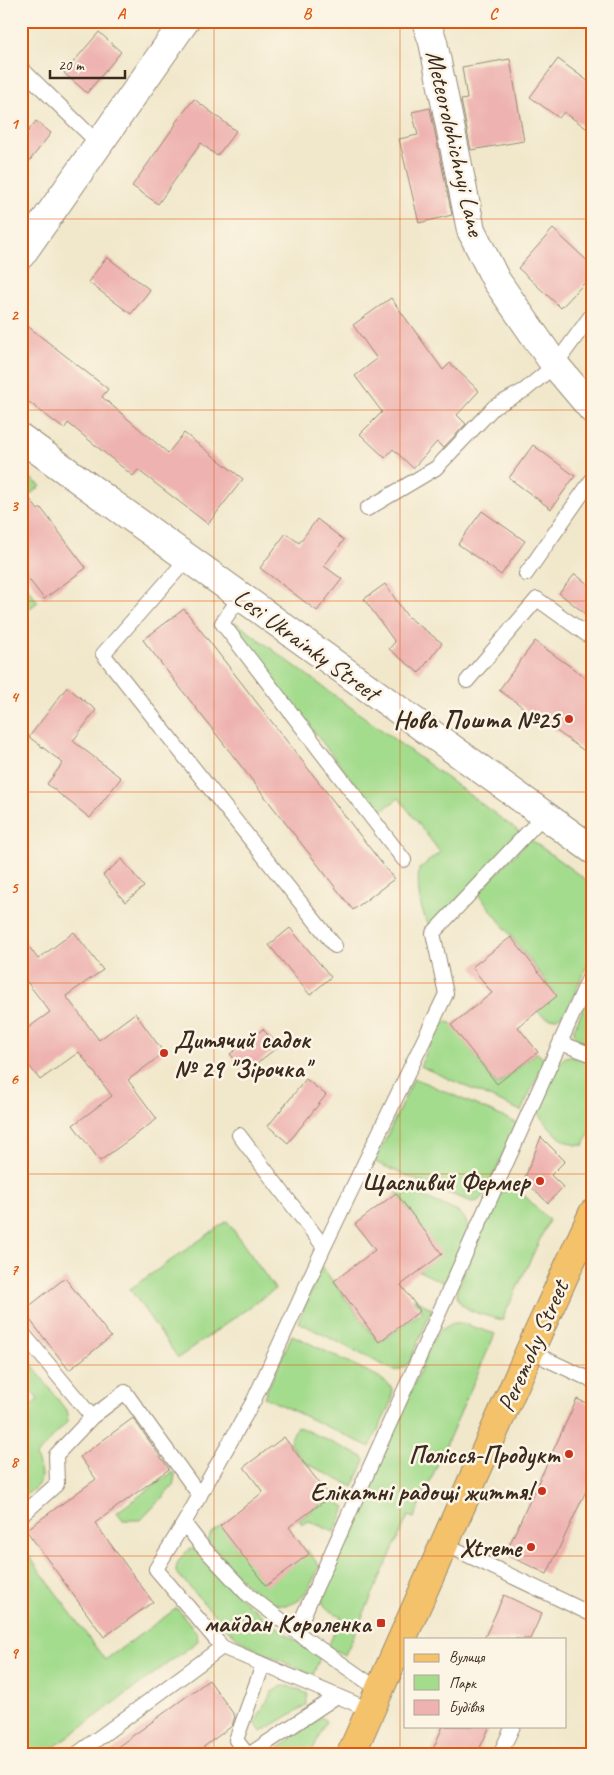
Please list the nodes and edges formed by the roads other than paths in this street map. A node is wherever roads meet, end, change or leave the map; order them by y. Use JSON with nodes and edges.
{"nodes":[{"id":1,"x":185,"y":21,"type":"edge"},
{"id":2,"x":426,"y":21,"type":"edge"},
{"id":3,"x":21,"y":68,"type":"edge"},
{"id":4,"x":99,"y":144,"type":"junction"},
{"id":5,"x":21,"y":255,"type":"edge"},
{"id":6,"x":593,"y":313,"type":"edge"},
{"id":7,"x":555,"y":365,"type":"junction"},
{"id":8,"x":593,"y":410,"type":"edge"},
{"id":9,"x":21,"y":438,"type":"edge"},
{"id":10,"x":593,"y":478,"type":"edge"},
{"id":11,"x":367,"y":509,"type":"dead end"},
{"id":12,"x":187,"y":559,"type":"junction"},
{"id":13,"x":526,"y":574,"type":"dead end"},
{"id":14,"x":240,"y":597,"type":"junction"},
{"id":15,"x":593,"y":639,"type":"edge"},
{"id":16,"x":468,"y":681,"type":"dead end"},
{"id":17,"x":544,"y":815,"type":"junction"},
{"id":18,"x":593,"y":850,"type":"edge"},
{"id":19,"x":404,"y":860,"type":"dead end"},
{"id":20,"x":335,"y":946,"type":"dead end"},
{"id":21,"x":593,"y":969,"type":"edge"},
{"id":22,"x":560,"y":1042,"type":"junction"},
{"id":23,"x":593,"y":1056,"type":"edge"},
{"id":24,"x":239,"y":1136,"type":"dead end"},
{"id":25,"x":593,"y":1213,"type":"edge"},
{"id":26,"x":324,"y":1247,"type":"junction"},
{"id":27,"x":593,"y":1256,"type":"edge"},
{"id":28,"x":21,"y":1331,"type":"edge"},
{"id":29,"x":546,"y":1359,"type":"junction"},
{"id":30,"x":593,"y":1381,"type":"edge"},
{"id":31,"x":92,"y":1417,"type":"junction"},
{"id":32,"x":200,"y":1496,"type":"junction"},
{"id":33,"x":21,"y":1516,"type":"edge"},
{"id":34,"x":184,"y":1523,"type":"junction"},
{"id":35,"x":459,"y":1551,"type":"junction"},
{"id":36,"x":593,"y":1616,"type":"edge"},
{"id":37,"x":296,"y":1632,"type":"junction"},
{"id":38,"x":420,"y":1638,"type":"edge"},
{"id":39,"x":222,"y":1647,"type":"junction"},
{"id":40,"x":263,"y":1665,"type":"junction"},
{"id":41,"x":404,"y":1675,"type":"edge"},
{"id":42,"x":337,"y":1696,"type":"junction"},
{"id":43,"x":374,"y":1700,"type":"junction"},
{"id":44,"x":512,"y":1728,"type":"edge"},
{"id":45,"x":243,"y":1752,"type":"edge"},
{"id":46,"x":77,"y":1754,"type":"edge"},
{"id":47,"x":351,"y":1754,"type":"edge"},
{"id":48,"x":369,"y":1754,"type":"edge"},
{"id":49,"x":500,"y":1754,"type":"edge"}],
"edges":[{"from":1,"to":4,"type":"street"},
{"from":2,"to":7,"type":"street","name":"Meteorolohichnyi Lane"},
{"from":3,"to":4,"type":"lane"},
{"from":4,"to":5,"type":"street"},
{"from":6,"to":7,"type":"lane"},
{"from":7,"to":8,"type":"street","name":"Meteorolohichnyi Lane"},
{"from":7,"to":11,"type":"lane"},
{"from":9,"to":12,"type":"street","name":"Lesi Ukrainky Street"},
{"from":10,"to":13,"type":"lane"},
{"from":12,"to":14,"type":"street","name":"Lesi Ukrainky Street"},
{"from":12,"to":20,"type":"lane"},
{"from":14,"to":17,"type":"street","name":"Lesi Ukrainky Street"},
{"from":14,"to":19,"type":"lane"},
{"from":15,"to":16,"type":"lane"},
{"from":17,"to":18,"type":"street","name":"Lesi Ukrainky Street"},
{"from":17,"to":26,"type":"lane"},
{"from":21,"to":22,"type":"lane"},
{"from":22,"to":23,"type":"lane"},
{"from":22,"to":37,"type":"lane"},
{"from":24,"to":26,"type":"lane"},
{"from":25,"to":43,"type":"main road","name":"Peremohy Street"},
{"from":26,"to":32,"type":"lane"},
{"from":27,"to":29,"type":"main road","name":"Peremohy Street"},
{"from":28,"to":31,"type":"lane"},
{"from":29,"to":30,"type":"lane"},
{"from":29,"to":35,"type":"main road","name":"Peremohy Street"},
{"from":31,"to":32,"type":"lane"},
{"from":31,"to":33,"type":"lane"},
{"from":32,"to":34,"type":"lane"},
{"from":34,"to":37,"type":"lane"},
{"from":34,"to":39,"type":"lane"},
{"from":35,"to":36,"type":"lane"},
{"from":35,"to":38,"type":"main road","name":"Peremohy Street"},
{"from":37,"to":43,"type":"lane"},
{"from":39,"to":40,"type":"lane"},
{"from":39,"to":46,"type":"lane"},
{"from":40,"to":42,"type":"lane"},
{"from":40,"to":45,"type":"lane"},
{"from":41,"to":48,"type":"main road"},
{"from":42,"to":43,"type":"lane"},
{"from":42,"to":45,"type":"lane"},
{"from":43,"to":47,"type":"main road","name":"Peremohy Street"},
{"from":44,"to":49,"type":"lane"}]}
